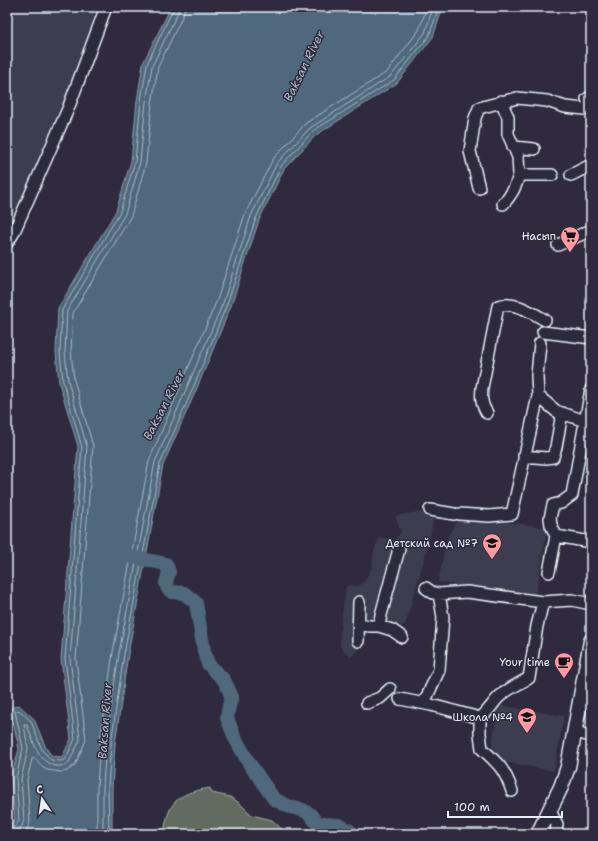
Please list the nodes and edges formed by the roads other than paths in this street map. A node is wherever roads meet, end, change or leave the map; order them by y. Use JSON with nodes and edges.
{"nodes":[{"id":1,"x":106,"y":7,"type":"edge"},
{"id":2,"x":501,"y":101,"type":"junction"},
{"id":3,"x":587,"y":101,"type":"edge"},
{"id":4,"x":513,"y":147,"type":"junction"},
{"id":5,"x":534,"y":149,"type":"dead end"},
{"id":6,"x":591,"y":165,"type":"edge"},
{"id":7,"x":518,"y":175,"type":"junction"},
{"id":8,"x":552,"y":175,"type":"dead end"},
{"id":9,"x":571,"y":175,"type":"dead end"},
{"id":10,"x":479,"y":188,"type":"dead end"},
{"id":11,"x":503,"y":204,"type":"dead end"},
{"id":12,"x":591,"y":230,"type":"edge"},
{"id":13,"x":7,"y":243,"type":"edge"},
{"id":14,"x":558,"y":245,"type":"dead end"},
{"id":15,"x":545,"y":320,"type":"dead end"},
{"id":16,"x":543,"y":332,"type":"dead end"},
{"id":17,"x":591,"y":338,"type":"edge"},
{"id":18,"x":540,"y":343,"type":"dead end"},
{"id":19,"x":591,"y":390,"type":"edge"},
{"id":20,"x":538,"y":396,"type":"junction"},
{"id":21,"x":486,"y":413,"type":"dead end"},
{"id":22,"x":562,"y":413,"type":"junction"},
{"id":23,"x":585,"y":421,"type":"junction"},
{"id":24,"x":524,"y":456,"type":"junction"},
{"id":25,"x":430,"y":510,"type":"dead end"},
{"id":26,"x":556,"y":536,"type":"junction"},
{"id":27,"x":591,"y":542,"type":"edge"},
{"id":28,"x":399,"y":548,"type":"dead end"},
{"id":29,"x":549,"y":572,"type":"dead end"},
{"id":30,"x":426,"y":588,"type":"dead end"},
{"id":31,"x":439,"y":594,"type":"junction"},
{"id":32,"x":359,"y":602,"type":"dead end"},
{"id":33,"x":543,"y":602,"type":"junction"},
{"id":34,"x":591,"y":604,"type":"edge"},
{"id":35,"x":359,"y":624,"type":"junction"},
{"id":36,"x":379,"y":626,"type":"junction"},
{"id":37,"x":402,"y":638,"type":"dead end"},
{"id":38,"x":358,"y":641,"type":"dead end"},
{"id":39,"x":591,"y":641,"type":"edge"},
{"id":40,"x":390,"y":689,"type":"dead end"},
{"id":41,"x":400,"y":699,"type":"dead end"},
{"id":42,"x":367,"y":703,"type":"dead end"},
{"id":43,"x":424,"y":704,"type":"junction"},
{"id":44,"x":480,"y":718,"type":"junction"},
{"id":45,"x":574,"y":732,"type":"junction"},
{"id":46,"x":591,"y":736,"type":"edge"},
{"id":47,"x":512,"y":791,"type":"dead end"},
{"id":48,"x":550,"y":810,"type":"junction"},
{"id":49,"x":538,"y":834,"type":"edge"},
{"id":50,"x":556,"y":834,"type":"edge"}],
"edges":[{"from":1,"to":13,"type":"street"},
{"from":2,"to":3,"type":"street"},
{"from":2,"to":4,"type":"street"},
{"from":2,"to":10,"type":"street"},
{"from":4,"to":5,"type":"street"},
{"from":4,"to":7,"type":"street"},
{"from":6,"to":9,"type":"street"},
{"from":7,"to":8,"type":"street"},
{"from":7,"to":11,"type":"street"},
{"from":12,"to":14,"type":"street"},
{"from":15,"to":21,"type":"street"},
{"from":16,"to":17,"type":"street"},
{"from":18,"to":20,"type":"street"},
{"from":19,"to":23,"type":"street"},
{"from":20,"to":22,"type":"street"},
{"from":20,"to":24,"type":"street"},
{"from":22,"to":23,"type":"street"},
{"from":22,"to":24,"type":"street"},
{"from":23,"to":26,"type":"street"},
{"from":24,"to":25,"type":"street"},
{"from":26,"to":27,"type":"street"},
{"from":26,"to":29,"type":"street"},
{"from":28,"to":36,"type":"street"},
{"from":30,"to":31,"type":"street"},
{"from":31,"to":33,"type":"street"},
{"from":31,"to":43,"type":"street"},
{"from":32,"to":35,"type":"street"},
{"from":33,"to":34,"type":"street"},
{"from":33,"to":44,"type":"street"},
{"from":35,"to":36,"type":"street"},
{"from":35,"to":38,"type":"street"},
{"from":36,"to":37,"type":"street"},
{"from":39,"to":45,"type":"main road"},
{"from":40,"to":42,"type":"street"},
{"from":41,"to":43,"type":"street"},
{"from":43,"to":44,"type":"street"},
{"from":44,"to":47,"type":"street"},
{"from":45,"to":46,"type":"street"},
{"from":45,"to":48,"type":"main road"},
{"from":48,"to":49,"type":"main road"},
{"from":48,"to":50,"type":"street"}]}
